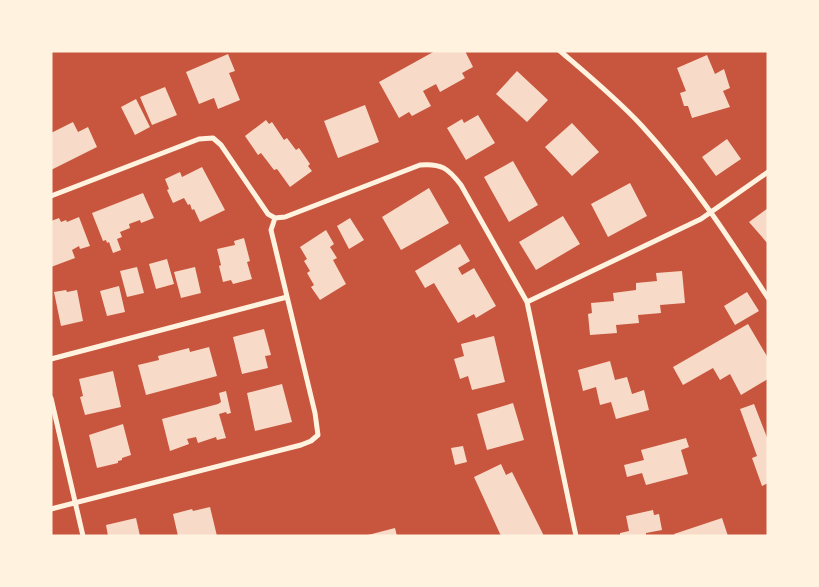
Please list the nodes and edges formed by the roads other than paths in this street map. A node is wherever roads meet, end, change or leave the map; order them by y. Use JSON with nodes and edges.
{"nodes":[{"id":1,"x":560,"y":51,"type":"edge"},
{"id":2,"x":768,"y":172,"type":"edge"},
{"id":3,"x":51,"y":196,"type":"edge"},
{"id":4,"x":711,"y":213,"type":"junction"},
{"id":5,"x":275,"y":218,"type":"junction"},
{"id":6,"x":287,"y":297,"type":"junction"},
{"id":7,"x":768,"y":298,"type":"edge"},
{"id":8,"x":527,"y":302,"type":"junction"},
{"id":9,"x":51,"y":360,"type":"edge"},
{"id":10,"x":51,"y":398,"type":"edge"},
{"id":11,"x":76,"y":503,"type":"junction"},
{"id":12,"x":51,"y":509,"type":"edge"},
{"id":13,"x":83,"y":536,"type":"edge"},
{"id":14,"x":576,"y":536,"type":"edge"}],
"edges":[{"from":1,"to":4,"type":"street"},
{"from":2,"to":4,"type":"street"},
{"from":3,"to":5,"type":"street"},
{"from":4,"to":7,"type":"street"},
{"from":4,"to":8,"type":"street"},
{"from":5,"to":6,"type":"street"},
{"from":5,"to":8,"type":"street"},
{"from":6,"to":9,"type":"street"},
{"from":6,"to":11,"type":"street"},
{"from":8,"to":14,"type":"street"},
{"from":10,"to":11,"type":"street"},
{"from":11,"to":12,"type":"street"},
{"from":11,"to":13,"type":"street"}]}
